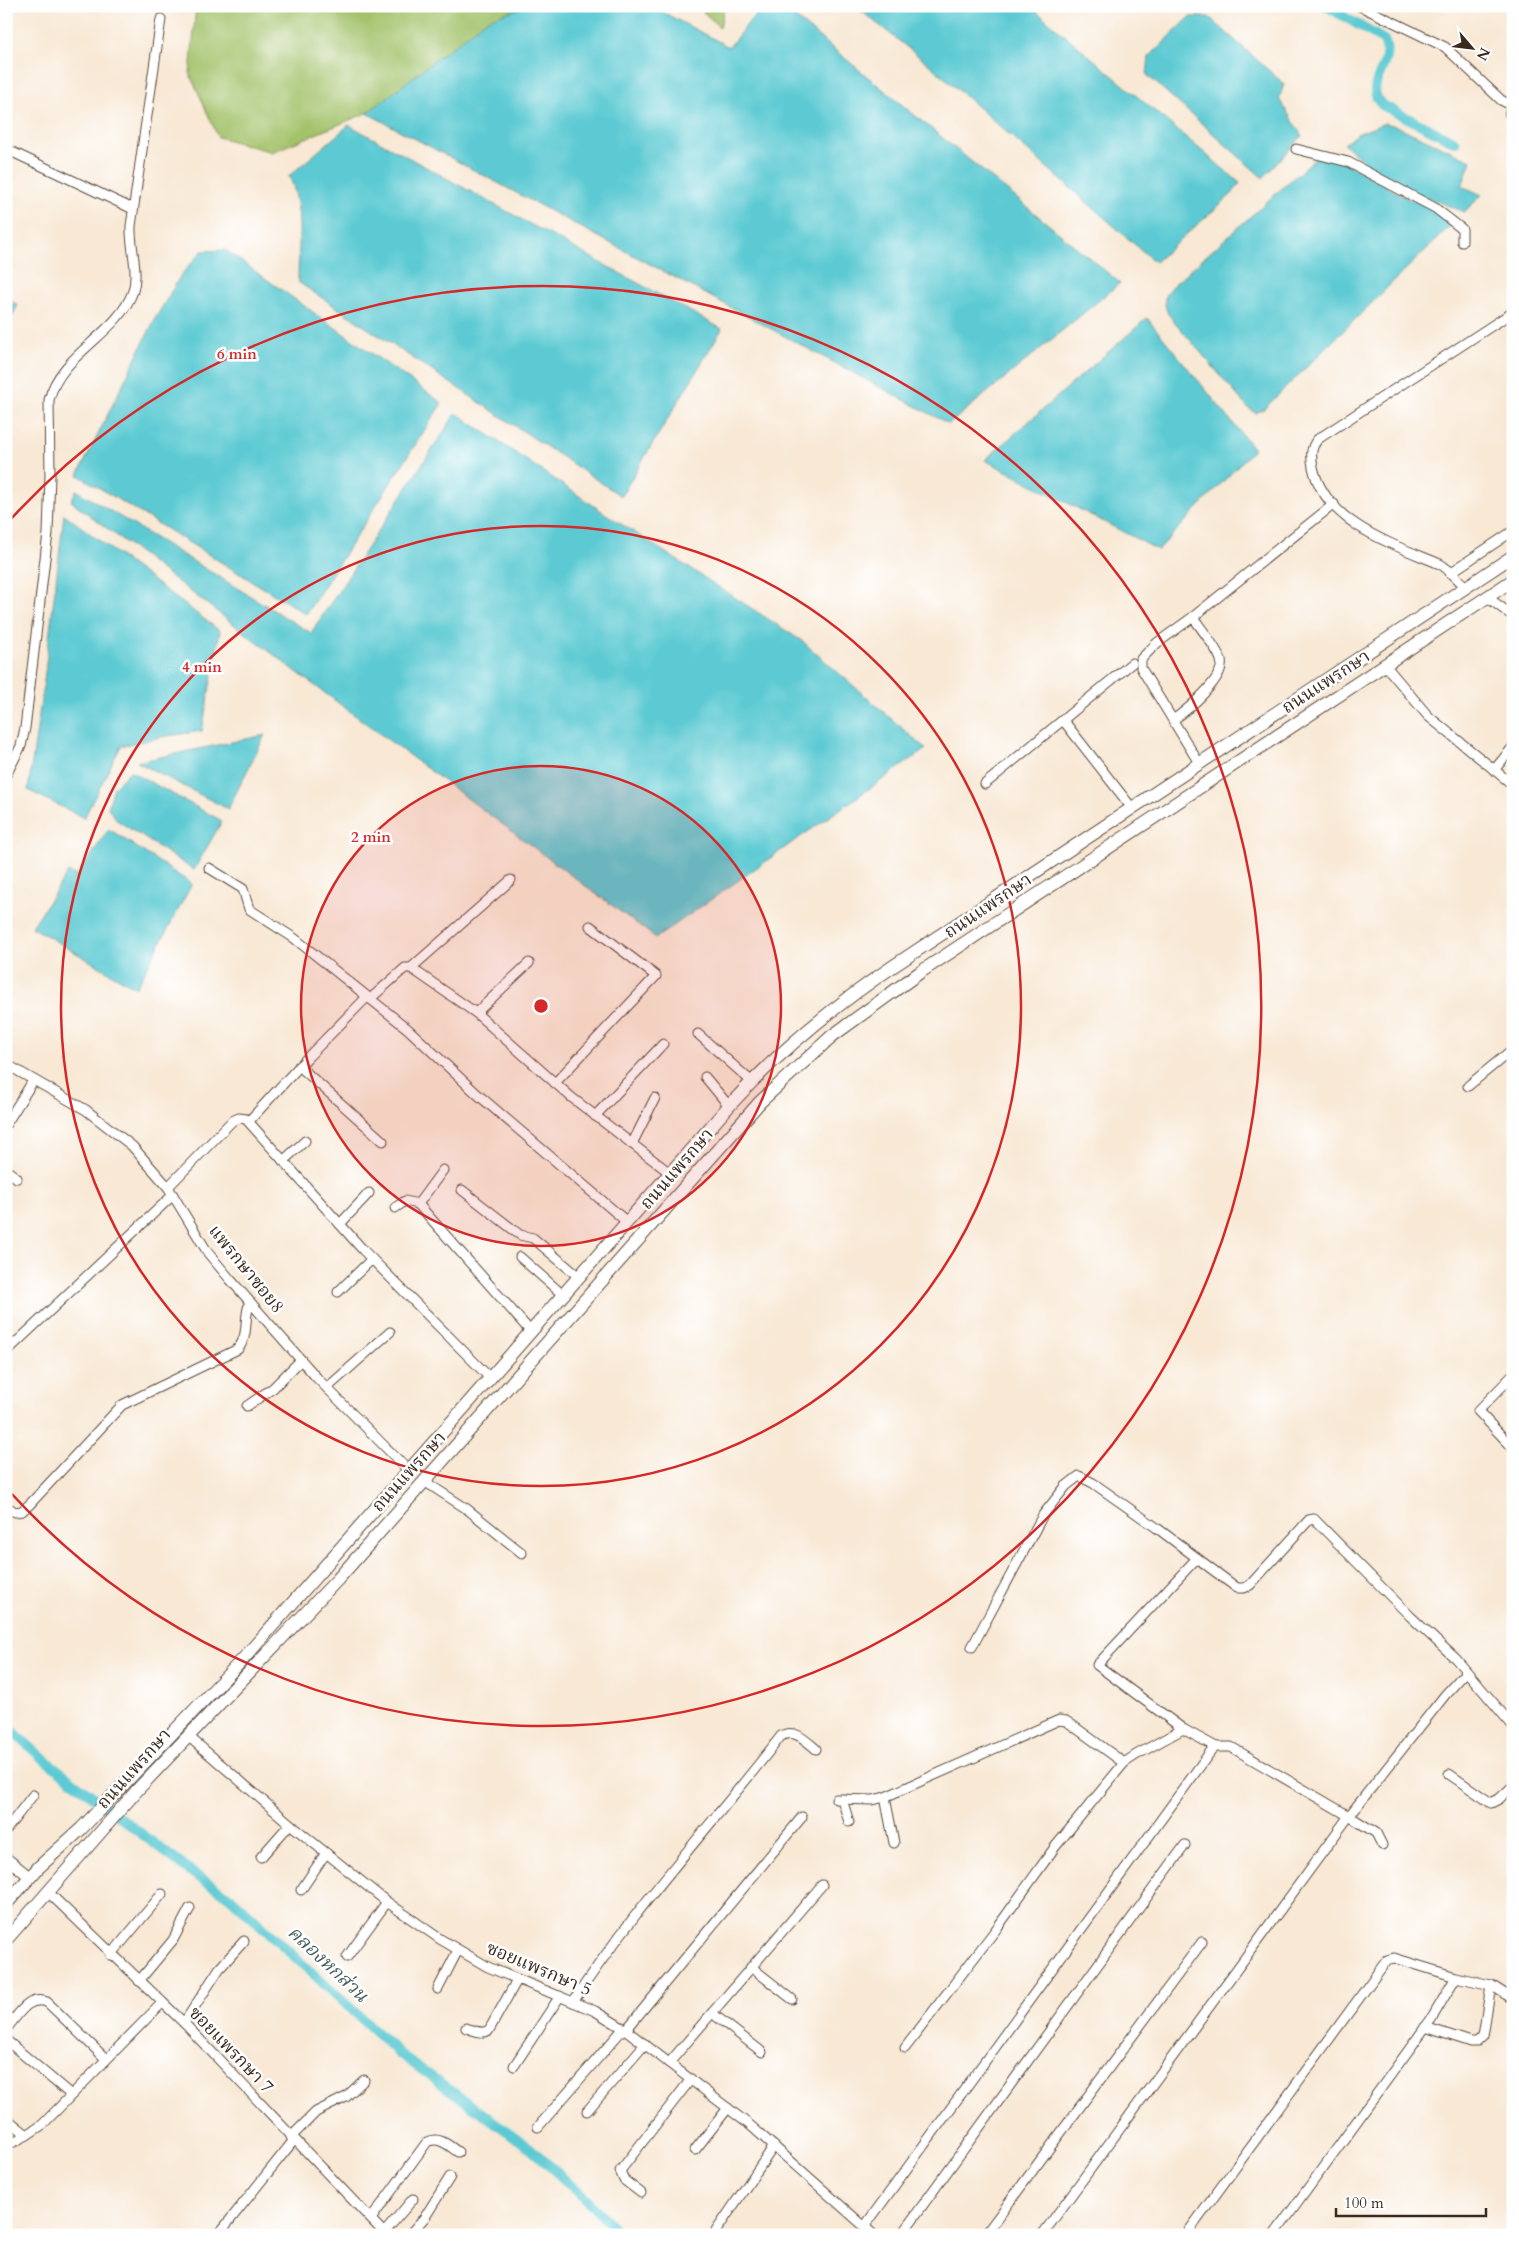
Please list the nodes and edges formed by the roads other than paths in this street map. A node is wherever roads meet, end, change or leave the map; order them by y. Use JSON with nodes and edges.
{"nodes":[{"id":1,"x":1360,"y":6,"type":"edge"},
{"id":2,"x":161,"y":19,"type":"dead end"},
{"id":3,"x":1513,"y":106,"type":"edge"},
{"id":4,"x":1513,"y":122,"type":"edge"},
{"id":5,"x":6,"y":149,"type":"edge"},
{"id":6,"x":1296,"y":150,"type":"dead end"},
{"id":7,"x":133,"y":209,"type":"junction"},
{"id":8,"x":1462,"y":242,"type":"dead end"},
{"id":9,"x":1513,"y":312,"type":"edge"},
{"id":10,"x":1334,"y":504,"type":"junction"},
{"id":11,"x":1513,"y":531,"type":"edge"},
{"id":12,"x":1513,"y":556,"type":"edge"},
{"id":13,"x":1450,"y":573,"type":"junction"},
{"id":14,"x":1513,"y":580,"type":"edge"},
{"id":15,"x":1466,"y":587,"type":"junction"},
{"id":16,"x":1487,"y":597,"type":"junction"},
{"id":17,"x":1513,"y":616,"type":"edge"},
{"id":18,"x":1193,"y":617,"type":"junction"},
{"id":19,"x":1132,"y":663,"type":"dead end"},
{"id":20,"x":1385,"y":665,"type":"junction"},
{"id":21,"x":1063,"y":720,"type":"junction"},
{"id":22,"x":1174,"y":720,"type":"junction"},
{"id":23,"x":1513,"y":747,"type":"edge"},
{"id":24,"x":1221,"y":749,"type":"junction"},
{"id":25,"x":1199,"y":763,"type":"junction"},
{"id":26,"x":1232,"y":765,"type":"junction"},
{"id":27,"x":1494,"y":770,"type":"junction"},
{"id":28,"x":6,"y":775,"type":"edge"},
{"id":29,"x":985,"y":784,"type":"dead end"},
{"id":30,"x":1513,"y":785,"type":"edge"},
{"id":31,"x":1132,"y":808,"type":"junction"},
{"id":32,"x":209,"y":868,"type":"dead end"},
{"id":33,"x":511,"y":880,"type":"dead end"},
{"id":34,"x":590,"y":926,"type":"dead end"},
{"id":35,"x":529,"y":962,"type":"dead end"},
{"id":36,"x":411,"y":968,"type":"junction"},
{"id":37,"x":369,"y":998,"type":"junction"},
{"id":38,"x":476,"y":1014,"type":"junction"},
{"id":39,"x":698,"y":1034,"type":"dead end"},
{"id":40,"x":663,"y":1044,"type":"dead end"},
{"id":41,"x":1513,"y":1049,"type":"edge"},
{"id":42,"x":6,"y":1064,"type":"edge"},
{"id":43,"x":299,"y":1066,"type":"junction"},
{"id":44,"x":705,"y":1077,"type":"dead end"},
{"id":45,"x":33,"y":1081,"type":"junction"},
{"id":46,"x":751,"y":1081,"type":"junction"},
{"id":47,"x":555,"y":1083,"type":"junction"},
{"id":48,"x":1468,"y":1086,"type":"dead end"},
{"id":49,"x":655,"y":1098,"type":"dead end"},
{"id":50,"x":729,"y":1106,"type":"junction"},
{"id":51,"x":595,"y":1116,"type":"junction"},
{"id":52,"x":249,"y":1121,"type":"junction"},
{"id":53,"x":6,"y":1124,"type":"edge"},
{"id":54,"x":305,"y":1141,"type":"dead end"},
{"id":55,"x":383,"y":1141,"type":"dead end"},
{"id":56,"x":632,"y":1144,"type":"junction"},
{"id":57,"x":283,"y":1161,"type":"junction"},
{"id":58,"x":6,"y":1170,"type":"edge"},
{"id":59,"x":443,"y":1170,"type":"dead end"},
{"id":60,"x":670,"y":1173,"type":"junction"},
{"id":61,"x":17,"y":1178,"type":"dead end"},
{"id":62,"x":462,"y":1190,"type":"dead end"},
{"id":63,"x":171,"y":1191,"type":"junction"},
{"id":64,"x":369,"y":1193,"type":"dead end"},
{"id":65,"x":418,"y":1204,"type":"junction"},
{"id":66,"x":395,"y":1208,"type":"dead end"},
{"id":67,"x":627,"y":1222,"type":"junction"},
{"id":68,"x":340,"y":1224,"type":"junction"},
{"id":69,"x":520,"y":1257,"type":"dead end"},
{"id":70,"x":372,"y":1259,"type":"junction"},
{"id":71,"x":579,"y":1277,"type":"junction"},
{"id":72,"x":338,"y":1292,"type":"dead end"},
{"id":73,"x":563,"y":1295,"type":"junction"},
{"id":74,"x":250,"y":1302,"type":"junction"},
{"id":75,"x":390,"y":1332,"type":"dead end"},
{"id":76,"x":531,"y":1332,"type":"junction"},
{"id":77,"x":6,"y":1352,"type":"edge"},
{"id":78,"x":301,"y":1360,"type":"junction"},
{"id":79,"x":1513,"y":1375,"type":"edge"},
{"id":80,"x":490,"y":1378,"type":"junction"},
{"id":81,"x":327,"y":1388,"type":"junction"},
{"id":82,"x":247,"y":1406,"type":"dead end"},
{"id":83,"x":1513,"y":1448,"type":"edge"},
{"id":84,"x":408,"y":1470,"type":"junction"},
{"id":85,"x":424,"y":1481,"type":"junction"},
{"id":86,"x":6,"y":1506,"type":"edge"},
{"id":87,"x":522,"y":1553,"type":"dead end"},
{"id":88,"x":1197,"y":1558,"type":"junction"},
{"id":89,"x":972,"y":1647,"type":"dead end"},
{"id":90,"x":1466,"y":1672,"type":"junction"},
{"id":91,"x":1513,"y":1726,"type":"edge"},
{"id":92,"x":1183,"y":1729,"type":"junction"},
{"id":93,"x":188,"y":1736,"type":"junction"},
{"id":94,"x":1216,"y":1747,"type":"junction"},
{"id":95,"x":816,"y":1749,"type":"dead end"},
{"id":96,"x":1124,"y":1763,"type":"junction"},
{"id":97,"x":1449,"y":1774,"type":"dead end"},
{"id":98,"x":1513,"y":1786,"type":"edge"},
{"id":99,"x":34,"y":1795,"type":"dead end"},
{"id":100,"x":886,"y":1801,"type":"junction"},
{"id":101,"x":1349,"y":1816,"type":"junction"},
{"id":102,"x":802,"y":1817,"type":"dead end"},
{"id":103,"x":849,"y":1822,"type":"dead end"},
{"id":104,"x":290,"y":1824,"type":"junction"},
{"id":105,"x":6,"y":1830,"type":"edge"},
{"id":106,"x":894,"y":1843,"type":"dead end"},
{"id":107,"x":1186,"y":1845,"type":"dead end"},
{"id":108,"x":1382,"y":1845,"type":"dead end"},
{"id":109,"x":326,"y":1853,"type":"junction"},
{"id":110,"x":261,"y":1857,"type":"dead end"},
{"id":111,"x":6,"y":1858,"type":"edge"},
{"id":112,"x":30,"y":1878,"type":"junction"},
{"id":113,"x":822,"y":1885,"type":"dead end"},
{"id":114,"x":301,"y":1890,"type":"dead end"},
{"id":115,"x":48,"y":1892,"type":"junction"},
{"id":116,"x":162,"y":1894,"type":"dead end"},
{"id":117,"x":388,"y":1902,"type":"junction"},
{"id":118,"x":6,"y":1904,"type":"edge"},
{"id":119,"x":190,"y":1908,"type":"dead end"},
{"id":120,"x":6,"y":1940,"type":"edge"},
{"id":121,"x":244,"y":1941,"type":"dead end"},
{"id":122,"x":1202,"y":1942,"type":"dead end"},
{"id":123,"x":458,"y":1950,"type":"junction"},
{"id":124,"x":111,"y":1955,"type":"junction"},
{"id":125,"x":347,"y":1956,"type":"dead end"},
{"id":126,"x":751,"y":1968,"type":"junction"},
{"id":127,"x":1456,"y":1977,"type":"junction"},
{"id":128,"x":517,"y":1980,"type":"junction"},
{"id":129,"x":139,"y":1981,"type":"junction"},
{"id":130,"x":1491,"y":1985,"type":"junction"},
{"id":131,"x":438,"y":1989,"type":"dead end"},
{"id":132,"x":560,"y":1996,"type":"junction"},
{"id":133,"x":792,"y":1999,"type":"dead end"},
{"id":134,"x":1513,"y":1999,"type":"edge"},
{"id":135,"x":573,"y":2002,"type":"junction"},
{"id":136,"x":162,"y":2003,"type":"junction"},
{"id":137,"x":712,"y":2013,"type":"junction"},
{"id":138,"x":184,"y":2024,"type":"junction"},
{"id":139,"x":1425,"y":2027,"type":"junction"},
{"id":140,"x":466,"y":2028,"type":"dead end"},
{"id":141,"x":6,"y":2029,"type":"edge"},
{"id":142,"x":625,"y":2029,"type":"junction"},
{"id":143,"x":6,"y":2040,"type":"edge"},
{"id":144,"x":645,"y":2044,"type":"junction"},
{"id":145,"x":905,"y":2048,"type":"dead end"},
{"id":146,"x":762,"y":2052,"type":"dead end"},
{"id":147,"x":106,"y":2059,"type":"junction"},
{"id":148,"x":670,"y":2063,"type":"junction"},
{"id":149,"x":514,"y":2066,"type":"dead end"},
{"id":150,"x":690,"y":2079,"type":"junction"},
{"id":151,"x":364,"y":2080,"type":"dead end"},
{"id":152,"x":70,"y":2094,"type":"junction"},
{"id":153,"x":728,"y":2108,"type":"junction"},
{"id":154,"x":587,"y":2111,"type":"dead end"},
{"id":155,"x":6,"y":2118,"type":"edge"},
{"id":156,"x":538,"y":2127,"type":"dead end"},
{"id":157,"x":27,"y":2135,"type":"junction"},
{"id":158,"x":293,"y":2138,"type":"junction"},
{"id":159,"x":6,"y":2142,"type":"edge"},
{"id":160,"x":774,"y":2146,"type":"junction"},
{"id":161,"x":695,"y":2150,"type":"dead end"},
{"id":162,"x":458,"y":2152,"type":"dead end"},
{"id":163,"x":450,"y":2177,"type":"dead end"},
{"id":164,"x":641,"y":2193,"type":"dead end"},
{"id":165,"x":413,"y":2199,"type":"dead end"},
{"id":166,"x":371,"y":2219,"type":"junction"},
{"id":167,"x":865,"y":2226,"type":"junction"},
{"id":168,"x":716,"y":2231,"type":"dead end"},
{"id":169,"x":385,"y":2234,"type":"edge"},
{"id":170,"x":218,"y":2235,"type":"edge"},
{"id":171,"x":409,"y":2235,"type":"edge"},
{"id":172,"x":874,"y":2235,"type":"edge"},
{"id":173,"x":901,"y":2235,"type":"edge"},
{"id":174,"x":985,"y":2235,"type":"edge"},
{"id":175,"x":1042,"y":2235,"type":"edge"},
{"id":176,"x":1186,"y":2235,"type":"edge"},
{"id":177,"x":1274,"y":2235,"type":"edge"}],
"edges":[{"from":1,"to":3,"type":"street"},
{"from":2,"to":7,"type":"street"},
{"from":3,"to":4,"type":"street"},
{"from":5,"to":7,"type":"street"},
{"from":6,"to":8,"type":"street"},
{"from":7,"to":28,"type":"street"},
{"from":9,"to":10,"type":"street"},
{"from":10,"to":13,"type":"street"},
{"from":10,"to":18,"type":"street"},
{"from":11,"to":13,"type":"street"},
{"from":12,"to":15,"type":"main road","name":"ถนนแพรกษา"},
{"from":13,"to":15,"type":"street"},
{"from":14,"to":16,"type":"main road","name":"ถนนแพรกษา"},
{"from":15,"to":24,"type":"main road","name":"ถนนแพรกษา"},
{"from":16,"to":17,"type":"street"},
{"from":16,"to":20,"type":"main road","name":"ถนนแพรกษา"},
{"from":18,"to":22,"type":"street"},
{"from":18,"to":22,"type":"street"},
{"from":19,"to":21,"type":"street"},
{"from":20,"to":26,"type":"main road","name":"ถนนแพรกษา"},
{"from":20,"to":27,"type":"street"},
{"from":21,"to":29,"type":"street"},
{"from":21,"to":31,"type":"street"},
{"from":22,"to":25,"type":"street"},
{"from":23,"to":27,"type":"street"},
{"from":24,"to":25,"type":"main road","name":"ถนนแพรกษา"},
{"from":24,"to":26,"type":"main road"},
{"from":25,"to":31,"type":"main road","name":"ถนนแพรกษา"},
{"from":26,"to":85,"type":"main road","name":"ถนนแพรกษา"},
{"from":27,"to":30,"type":"street"},
{"from":31,"to":46,"type":"main road","name":"ถนนแพรกษา"},
{"from":32,"to":37,"type":"street"},
{"from":33,"to":36,"type":"street"},
{"from":34,"to":47,"type":"street"},
{"from":35,"to":38,"type":"street"},
{"from":36,"to":37,"type":"street"},
{"from":36,"to":38,"type":"street"},
{"from":37,"to":43,"type":"street"},
{"from":37,"to":67,"type":"street"},
{"from":38,"to":47,"type":"street"},
{"from":39,"to":46,"type":"street"},
{"from":40,"to":51,"type":"street"},
{"from":41,"to":48,"type":"street"},
{"from":42,"to":45,"type":"street","name":"แพรกษาซอย8"},
{"from":43,"to":52,"type":"street"},
{"from":43,"to":55,"type":"street"},
{"from":44,"to":50,"type":"street"},
{"from":45,"to":53,"type":"street"},
{"from":45,"to":63,"type":"street","name":"แพรกษาซอย8"},
{"from":46,"to":50,"type":"main road","name":"ถนนแพรกษา"},
{"from":47,"to":51,"type":"street"},
{"from":49,"to":56,"type":"street"},
{"from":50,"to":60,"type":"main road","name":"ถนนแพรกษา"},
{"from":51,"to":56,"type":"street"},
{"from":52,"to":57,"type":"street"},
{"from":52,"to":63,"type":"street"},
{"from":54,"to":57,"type":"street"},
{"from":56,"to":60,"type":"street"},
{"from":57,"to":68,"type":"street"},
{"from":58,"to":61,"type":"street"},
{"from":59,"to":65,"type":"street"},
{"from":60,"to":67,"type":"main road","name":"ถนนแพรกษา"},
{"from":62,"to":71,"type":"street"},
{"from":63,"to":74,"type":"street","name":"แพรกษาซอย8"},
{"from":63,"to":77,"type":"street"},
{"from":64,"to":68,"type":"street"},
{"from":65,"to":66,"type":"street"},
{"from":65,"to":76,"type":"street"},
{"from":67,"to":71,"type":"main road","name":"ถนนแพรกษา"},
{"from":68,"to":70,"type":"street"},
{"from":69,"to":73,"type":"street"},
{"from":70,"to":72,"type":"street"},
{"from":70,"to":80,"type":"street"},
{"from":71,"to":73,"type":"main road","name":"ถนนแพรกษา"},
{"from":73,"to":76,"type":"main road","name":"ถนนแพรกษา"},
{"from":74,"to":78,"type":"street","name":"แพรกษาซอย8"},
{"from":74,"to":86,"type":"street"},
{"from":75,"to":81,"type":"street"},
{"from":76,"to":80,"type":"main road","name":"ถนนแพรกษา"},
{"from":78,"to":81,"type":"street","name":"แพรกษาซอย8"},
{"from":78,"to":82,"type":"street"},
{"from":79,"to":83,"type":"street"},
{"from":80,"to":84,"type":"main road","name":"ถนนแพรกษา"},
{"from":81,"to":84,"type":"street","name":"แพรกษาซอย8"},
{"from":84,"to":112,"type":"main road","name":"ถนนแพรกษา"},
{"from":85,"to":87,"type":"street"},
{"from":85,"to":93,"type":"main road","name":"ถนนแพรกษา"},
{"from":88,"to":89,"type":"street"},
{"from":88,"to":90,"type":"street"},
{"from":88,"to":92,"type":"street"},
{"from":90,"to":91,"type":"street"},
{"from":90,"to":101,"type":"street"},
{"from":92,"to":94,"type":"street"},
{"from":92,"to":96,"type":"street"},
{"from":93,"to":104,"type":"street","name":"ซอยแพรกษา 5"},
{"from":93,"to":115,"type":"main road","name":"ถนนแพรกษา"},
{"from":94,"to":101,"type":"street"},
{"from":94,"to":167,"type":"street"},
{"from":95,"to":135,"type":"street"},
{"from":96,"to":100,"type":"street"},
{"from":96,"to":145,"type":"street"},
{"from":97,"to":98,"type":"street"},
{"from":99,"to":105,"type":"street"},
{"from":100,"to":103,"type":"street"},
{"from":100,"to":106,"type":"street"},
{"from":101,"to":108,"type":"street"},
{"from":101,"to":175,"type":"street"},
{"from":102,"to":142,"type":"street"},
{"from":104,"to":109,"type":"street","name":"ซอยแพรกษา 5"},
{"from":104,"to":110,"type":"street"},
{"from":107,"to":173,"type":"street"},
{"from":109,"to":114,"type":"street"},
{"from":109,"to":117,"type":"street","name":"ซอยแพรกษา 5"},
{"from":111,"to":112,"type":"street"},
{"from":112,"to":118,"type":"main road","name":"ถนนแพรกษา"},
{"from":113,"to":126,"type":"street"},
{"from":115,"to":120,"type":"main road","name":"ถนนแพรกษา"},
{"from":115,"to":124,"type":"street","name":"ซอยแพรกษา 7"},
{"from":116,"to":124,"type":"street"},
{"from":117,"to":123,"type":"street","name":"ซอยแพรกษา 5"},
{"from":117,"to":125,"type":"street"},
{"from":119,"to":129,"type":"street"},
{"from":121,"to":138,"type":"street"},
{"from":122,"to":174,"type":"street"},
{"from":123,"to":128,"type":"street","name":"ซอยแพรกษา 5"},
{"from":123,"to":131,"type":"street"},
{"from":124,"to":129,"type":"street","name":"ซอยแพรกษา 7"},
{"from":126,"to":133,"type":"street"},
{"from":126,"to":137,"type":"street"},
{"from":127,"to":130,"type":"street"},
{"from":127,"to":139,"type":"street"},
{"from":127,"to":176,"type":"street"},
{"from":128,"to":132,"type":"street","name":"ซอยแพรกษา 5"},
{"from":128,"to":140,"type":"street"},
{"from":129,"to":136,"type":"street","name":"ซอยแพรกษา 7"},
{"from":130,"to":134,"type":"street"},
{"from":130,"to":139,"type":"street"},
{"from":132,"to":135,"type":"street","name":"ซอยแพรกษา 5"},
{"from":132,"to":149,"type":"street"},
{"from":135,"to":142,"type":"street","name":"ซอยแพรกษา 5"},
{"from":136,"to":138,"type":"street","name":"ซอยแพรกษา 7"},
{"from":136,"to":147,"type":"street"},
{"from":137,"to":146,"type":"street"},
{"from":137,"to":148,"type":"street"},
{"from":138,"to":158,"type":"street","name":"ซอยแพรกษา 7"},
{"from":139,"to":177,"type":"street"},
{"from":141,"to":147,"type":"street"},
{"from":142,"to":144,"type":"street","name":"ซอยแพรกษา 5"},
{"from":142,"to":156,"type":"street"},
{"from":143,"to":152,"type":"street"},
{"from":144,"to":148,"type":"street","name":"ซอยแพรกษา 5"},
{"from":144,"to":154,"type":"street"},
{"from":147,"to":152,"type":"street"},
{"from":148,"to":150,"type":"street","name":"ซอยแพรกษา 5"},
{"from":150,"to":153,"type":"street","name":"ซอยแพรกษา 5"},
{"from":150,"to":164,"type":"street"},
{"from":151,"to":158,"type":"street"},
{"from":152,"to":157,"type":"street"},
{"from":153,"to":160,"type":"street","name":"ซอยแพรกษา 5"},
{"from":153,"to":161,"type":"street"},
{"from":155,"to":157,"type":"street"},
{"from":157,"to":159,"type":"street"},
{"from":158,"to":166,"type":"street","name":"ซอยแพรกษา 7"},
{"from":158,"to":170,"type":"street"},
{"from":160,"to":167,"type":"street","name":"ซอยแพรกษา 5"},
{"from":160,"to":168,"type":"street"},
{"from":162,"to":166,"type":"street"},
{"from":163,"to":171,"type":"street"},
{"from":165,"to":169,"type":"street"},
{"from":166,"to":169,"type":"street","name":"ซอยแพรกษา 7"},
{"from":167,"to":172,"type":"street","name":"ซอยแพรกษา 5"}]}
